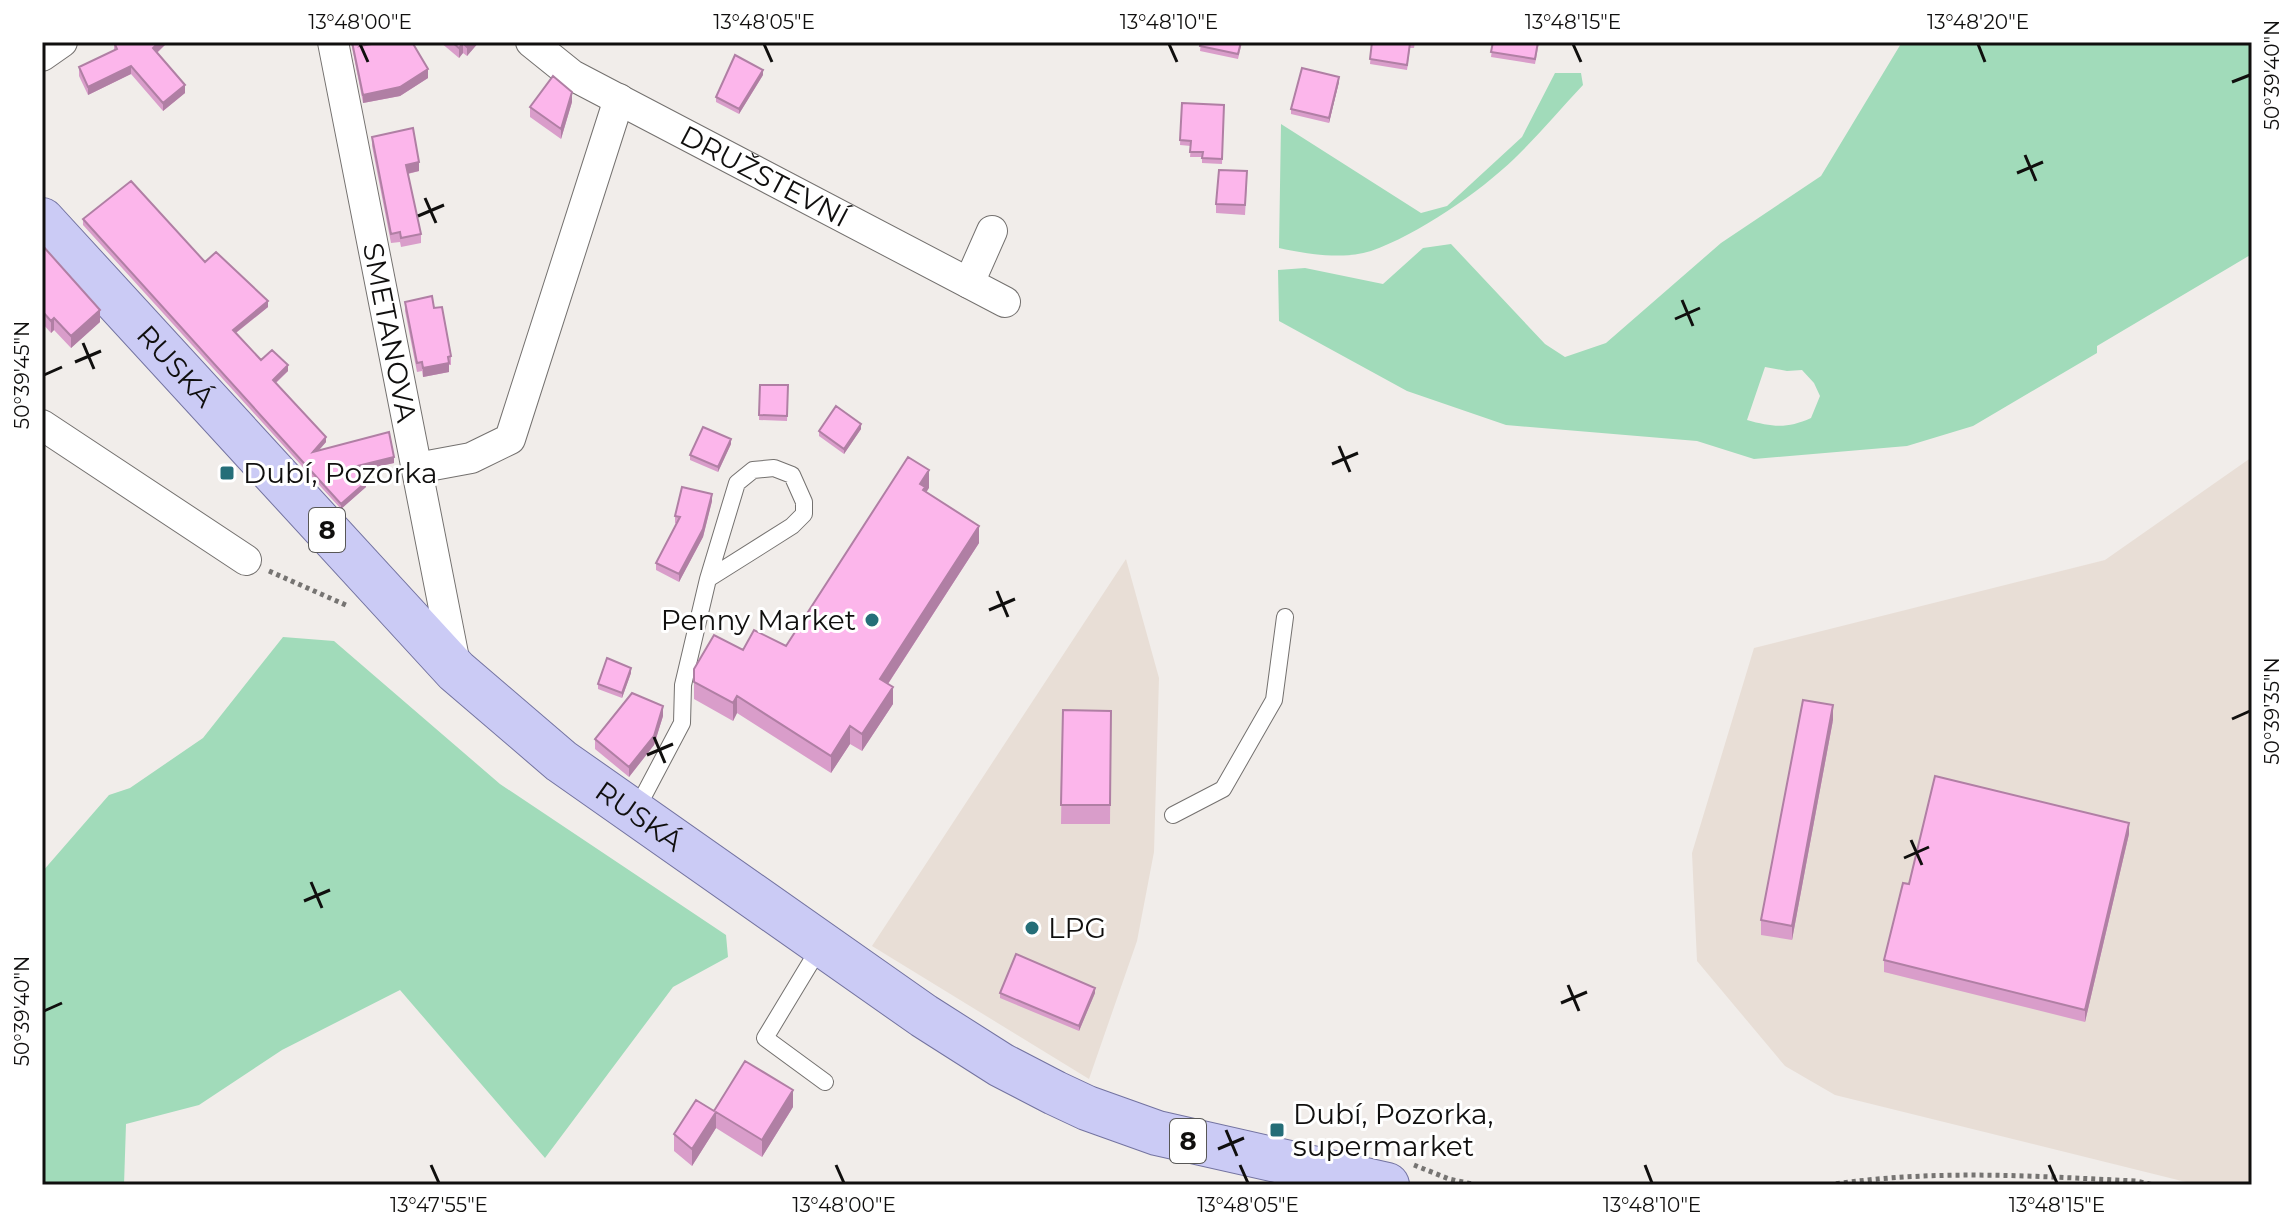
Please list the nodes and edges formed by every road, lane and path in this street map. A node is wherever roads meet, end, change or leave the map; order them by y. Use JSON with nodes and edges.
{"nodes":[{"id":1,"x":62,"y":42,"type":"edge"},
{"id":2,"x":333,"y":42,"type":"edge"},
{"id":3,"x":531,"y":42,"type":"edge"},
{"id":4,"x":42,"y":56,"type":"edge"},
{"id":5,"x":619,"y":99,"type":"junction"},
{"id":6,"x":42,"y":220,"type":"edge"},
{"id":7,"x":992,"y":231,"type":"dead end"},
{"id":8,"x":969,"y":283,"type":"junction"},
{"id":9,"x":1005,"y":302,"type":"dead end"},
{"id":10,"x":42,"y":425,"type":"edge"},
{"id":11,"x":417,"y":468,"type":"junction"},
{"id":12,"x":246,"y":560,"type":"joint"},
{"id":13,"x":708,"y":579,"type":"junction"},
{"id":14,"x":357,"y":609,"type":"dead end"},
{"id":15,"x":1285,"y":617,"type":"dead end"},
{"id":16,"x":456,"y":671,"type":"junction"},
{"id":17,"x":635,"y":814,"type":"junction"},
{"id":18,"x":1173,"y":815,"type":"dead end"},
{"id":19,"x":821,"y":946,"type":"junction"},
{"id":20,"x":825,"y":1082,"type":"dead end"},
{"id":21,"x":1387,"y":1185,"type":"edge"},
{"id":22,"x":1828,"y":1185,"type":"edge"},
{"id":23,"x":2154,"y":1185,"type":"edge"}],
"edges":[{"from":1,"to":4,"type":"street"},
{"from":2,"to":11,"type":"street","name":"SMETANOVA"},
{"from":3,"to":5,"type":"street","name":"DRUŽSTEVNÍ"},
{"from":5,"to":8,"type":"street","name":"DRUŽSTEVNÍ"},
{"from":5,"to":11,"type":"street"},
{"from":6,"to":16,"type":"main road","name":"RUSKÁ","number":"8"},
{"from":7,"to":8,"type":"street"},
{"from":8,"to":9,"type":"street","name":"DRUŽSTEVNÍ"},
{"from":10,"to":12,"type":"street"},
{"from":11,"to":16,"type":"street","name":"SMETANOVA"},
{"from":12,"to":14,"type":"path"},
{"from":13,"to":13,"type":"lane"},
{"from":13,"to":17,"type":"lane"},
{"from":15,"to":18,"type":"lane"},
{"from":16,"to":17,"type":"main road","name":"RUSKÁ","number":"8"},
{"from":17,"to":19,"type":"main road","name":"RUSKÁ","number":"8"},
{"from":19,"to":20,"type":"lane"},
{"from":19,"to":21,"type":"main road","name":"RUSKÁ","number":"8"},
{"from":22,"to":23,"type":"path"}]}
